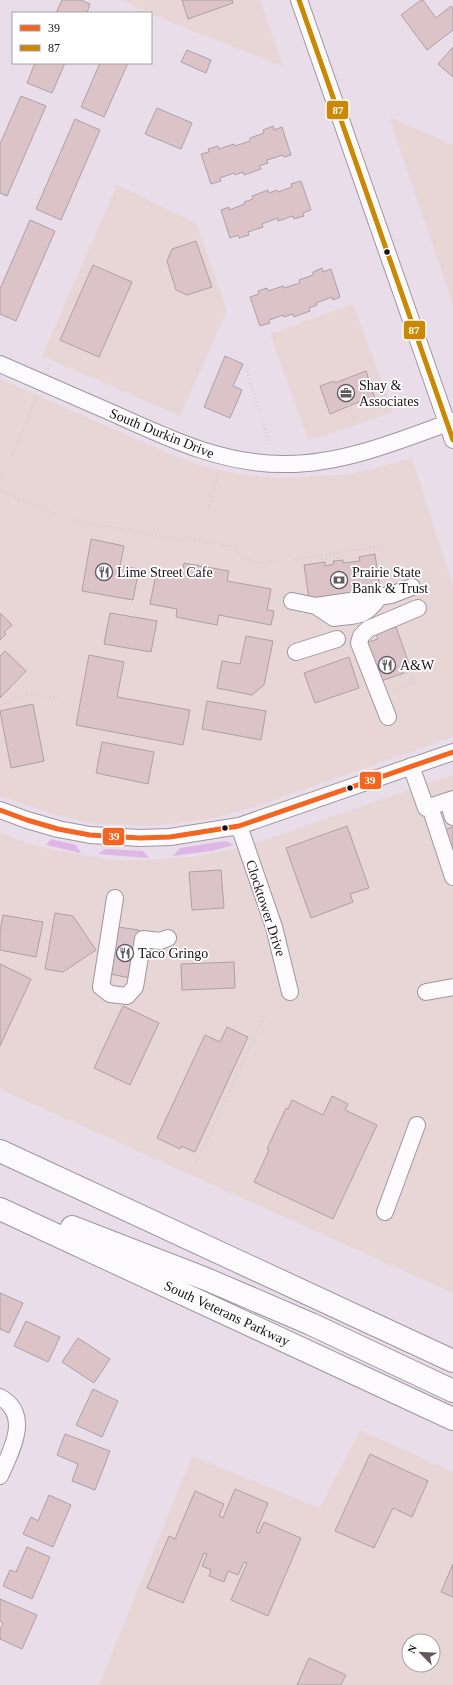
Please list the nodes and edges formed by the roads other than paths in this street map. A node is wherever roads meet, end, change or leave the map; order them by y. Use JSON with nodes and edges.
{"nodes":[{"id":1,"x":299,"y":0,"type":"edge"},
{"id":2,"x":0,"y":364,"type":"edge"},
{"id":3,"x":450,"y":422,"type":"edge"},
{"id":4,"x":453,"y":440,"type":"edge"},
{"id":5,"x":412,"y":587,"type":"dead end"},
{"id":6,"x":292,"y":600,"type":"dead end"},
{"id":7,"x":418,"y":608,"type":"dead end"},
{"id":8,"x":337,"y":639,"type":"dead end"},
{"id":9,"x":296,"y":652,"type":"dead end"},
{"id":10,"x":388,"y":717,"type":"dead end"},
{"id":11,"x":453,"y":752,"type":"edge"},
{"id":12,"x":411,"y":766,"type":"junction"},
{"id":13,"x":450,"y":800,"type":"edge"},
{"id":14,"x":430,"y":807,"type":"junction"},
{"id":15,"x":0,"y":810,"type":"edge"},
{"id":16,"x":453,"y":817,"type":"edge"},
{"id":17,"x":239,"y":826,"type":"junction"},
{"id":18,"x":453,"y":877,"type":"edge"},
{"id":19,"x":115,"y":898,"type":"dead end"},
{"id":20,"x":168,"y":938,"type":"dead end"},
{"id":21,"x":453,"y":987,"type":"edge"},
{"id":22,"x":290,"y":992,"type":"dead end"},
{"id":23,"x":426,"y":992,"type":"dead end"},
{"id":24,"x":417,"y":1125,"type":"dead end"},
{"id":25,"x":0,"y":1151,"type":"edge"},
{"id":26,"x":7,"y":1212,"type":"edge"},
{"id":27,"x":385,"y":1212,"type":"dead end"},
{"id":28,"x":76,"y":1244,"type":"junction"},
{"id":29,"x":453,"y":1361,"type":"edge"},
{"id":30,"x":453,"y":1391,"type":"edge"},
{"id":31,"x":0,"y":1397,"type":"edge"},
{"id":32,"x":453,"y":1419,"type":"edge"},
{"id":33,"x":453,"y":1434,"type":"edge"},
{"id":34,"x":0,"y":1476,"type":"edge"}],
"edges":[{"from":1,"to":3,"type":"street"},
{"from":2,"to":3,"type":"street","name":"South Durkin Drive"},
{"from":3,"to":4,"type":"street"},
{"from":5,"to":6,"type":"street"},
{"from":7,"to":10,"type":"street"},
{"from":8,"to":9,"type":"street"},
{"from":11,"to":12,"type":"street"},
{"from":12,"to":14,"type":"street"},
{"from":12,"to":17,"type":"street"},
{"from":13,"to":14,"type":"street"},
{"from":13,"to":16,"type":"street"},
{"from":14,"to":18,"type":"street"},
{"from":15,"to":17,"type":"street"},
{"from":17,"to":22,"type":"street","name":"Clocktower Drive"},
{"from":19,"to":20,"type":"street"},
{"from":21,"to":23,"type":"street"},
{"from":24,"to":27,"type":"street"},
{"from":25,"to":29,"type":"highway"},
{"from":26,"to":28,"type":"highway","name":"South Veterans Parkway"},
{"from":26,"to":30,"type":"highway"},
{"from":28,"to":32,"type":"highway","name":"South Veterans Parkway"},
{"from":28,"to":33,"type":"highway"},
{"from":31,"to":34,"type":"street"}]}
